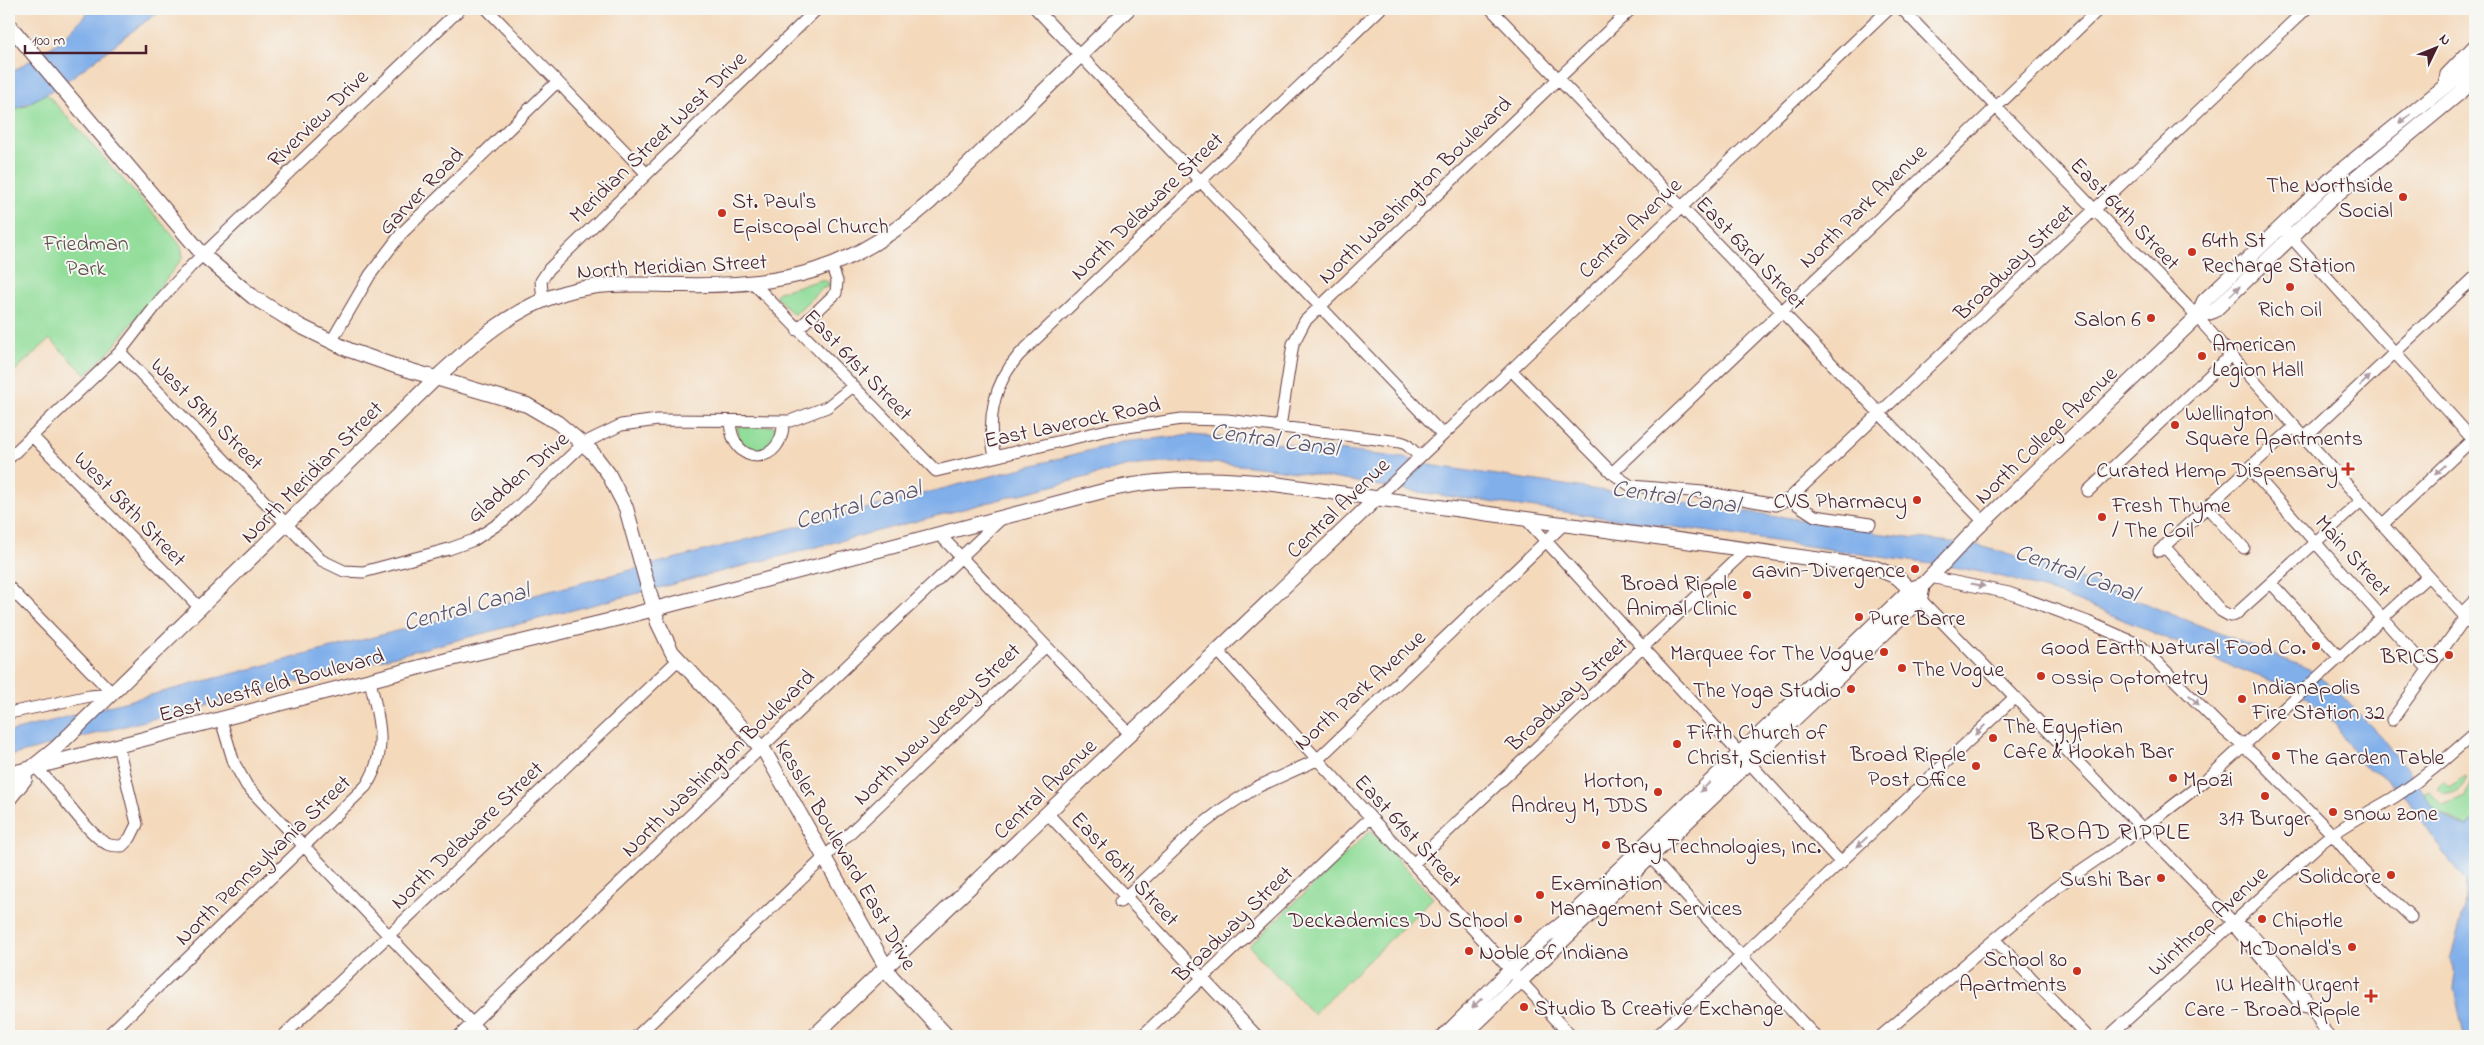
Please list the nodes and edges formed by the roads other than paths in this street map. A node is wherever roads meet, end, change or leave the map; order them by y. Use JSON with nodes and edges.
{"nodes":[{"id":1,"x":460,"y":9,"type":"edge"},
{"id":2,"x":487,"y":9,"type":"edge"},
{"id":3,"x":817,"y":9,"type":"edge"},
{"id":4,"x":1036,"y":9,"type":"edge"},
{"id":5,"x":1128,"y":9,"type":"edge"},
{"id":6,"x":1380,"y":9,"type":"edge"},
{"id":7,"x":1491,"y":9,"type":"edge"},
{"id":8,"x":1631,"y":9,"type":"edge"},
{"id":9,"x":1888,"y":9,"type":"edge"},
{"id":10,"x":1902,"y":9,"type":"edge"},
{"id":11,"x":2099,"y":9,"type":"edge"},
{"id":12,"x":2306,"y":9,"type":"edge"},
{"id":13,"x":9,"y":24,"type":"edge"},
{"id":14,"x":2472,"y":53,"type":"edge"},
{"id":15,"x":1081,"y":56,"type":"junction"},
{"id":16,"x":1559,"y":78,"type":"junction"},
{"id":17,"x":2475,"y":80,"type":"edge"},
{"id":18,"x":557,"y":82,"type":"junction"},
{"id":19,"x":1996,"y":106,"type":"junction"},
{"id":20,"x":646,"y":173,"type":"junction"},
{"id":21,"x":1200,"y":180,"type":"junction"},
{"id":22,"x":1681,"y":207,"type":"junction"},
{"id":23,"x":2096,"y":210,"type":"junction"},
{"id":24,"x":2281,"y":226,"type":"junction"},
{"id":25,"x":2291,"y":237,"type":"junction"},
{"id":26,"x":204,"y":255,"type":"junction"},
{"id":27,"x":832,"y":264,"type":"junction"},
{"id":28,"x":2475,"y":278,"type":"edge"},
{"id":29,"x":754,"y":284,"type":"junction"},
{"id":30,"x":543,"y":300,"type":"junction"},
{"id":31,"x":1320,"y":307,"type":"junction"},
{"id":32,"x":1781,"y":310,"type":"junction"},
{"id":33,"x":2197,"y":317,"type":"junction"},
{"id":34,"x":797,"y":330,"type":"junction"},
{"id":35,"x":331,"y":342,"type":"junction"},
{"id":36,"x":120,"y":352,"type":"junction"},
{"id":37,"x":2396,"y":352,"type":"junction"},
{"id":38,"x":2231,"y":355,"type":"junction"},
{"id":39,"x":1511,"y":370,"type":"junction"},
{"id":40,"x":436,"y":378,"type":"junction"},
{"id":41,"x":852,"y":387,"type":"junction"},
{"id":42,"x":1881,"y":414,"type":"junction"},
{"id":43,"x":730,"y":421,"type":"junction"},
{"id":44,"x":783,"y":421,"type":"junction"},
{"id":45,"x":1280,"y":427,"type":"junction"},
{"id":46,"x":2294,"y":427,"type":"junction"},
{"id":47,"x":1443,"y":435,"type":"junction"},
{"id":48,"x":32,"y":436,"type":"junction"},
{"id":49,"x":2304,"y":438,"type":"junction"},
{"id":50,"x":2474,"y":439,"type":"edge"},
{"id":51,"x":584,"y":443,"type":"junction"},
{"id":52,"x":995,"y":456,"type":"junction"},
{"id":53,"x":9,"y":458,"type":"edge"},
{"id":54,"x":1418,"y":458,"type":"junction"},
{"id":55,"x":2249,"y":468,"type":"junction"},
{"id":56,"x":936,"y":471,"type":"joint"},
{"id":57,"x":1612,"y":473,"type":"junction"},
{"id":58,"x":2088,"y":491,"type":"dead end"},
{"id":59,"x":1377,"y":498,"type":"junction"},
{"id":60,"x":1789,"y":499,"type":"junction"},
{"id":61,"x":2361,"y":501,"type":"junction"},
{"id":62,"x":2207,"y":507,"type":"junction"},
{"id":63,"x":1003,"y":517,"type":"junction"},
{"id":64,"x":1525,"y":518,"type":"junction"},
{"id":65,"x":1984,"y":522,"type":"junction"},
{"id":66,"x":1564,"y":523,"type":"junction"},
{"id":67,"x":288,"y":524,"type":"junction"},
{"id":68,"x":1870,"y":524,"type":"dead end"},
{"id":69,"x":2382,"y":525,"type":"junction"},
{"id":70,"x":939,"y":534,"type":"junction"},
{"id":71,"x":1546,"y":541,"type":"junction"},
{"id":72,"x":2316,"y":542,"type":"junction"},
{"id":73,"x":2244,"y":548,"type":"dead end"},
{"id":74,"x":1746,"y":550,"type":"junction"},
{"id":75,"x":961,"y":557,"type":"junction"},
{"id":76,"x":2428,"y":576,"type":"junction"},
{"id":77,"x":2271,"y":583,"type":"junction"},
{"id":78,"x":1924,"y":584,"type":"junction"},
{"id":79,"x":9,"y":587,"type":"edge"},
{"id":80,"x":2475,"y":600,"type":"edge"},
{"id":81,"x":201,"y":609,"type":"junction"},
{"id":82,"x":654,"y":609,"type":"junction"},
{"id":83,"x":2465,"y":616,"type":"junction"},
{"id":84,"x":2382,"y":619,"type":"junction"},
{"id":85,"x":2475,"y":628,"type":"edge"},
{"id":86,"x":1046,"y":646,"type":"junction"},
{"id":87,"x":1644,"y":648,"type":"junction"},
{"id":88,"x":1218,"y":652,"type":"junction"},
{"id":89,"x":2340,"y":658,"type":"junction"},
{"id":90,"x":678,"y":660,"type":"junction"},
{"id":91,"x":2427,"y":668,"type":"junction"},
{"id":92,"x":370,"y":681,"type":"junction"},
{"id":93,"x":113,"y":694,"type":"junction"},
{"id":94,"x":2016,"y":697,"type":"junction"},
{"id":95,"x":9,"y":713,"type":"edge"},
{"id":96,"x":221,"y":720,"type":"junction"},
{"id":97,"x":2392,"y":720,"type":"dead end"},
{"id":98,"x":2475,"y":733,"type":"edge"},
{"id":99,"x":1130,"y":735,"type":"junction"},
{"id":100,"x":118,"y":746,"type":"junction"},
{"id":101,"x":2243,"y":747,"type":"junction"},
{"id":102,"x":762,"y":748,"type":"junction"},
{"id":103,"x":1317,"y":760,"type":"junction"},
{"id":104,"x":1748,"y":762,"type":"junction"},
{"id":105,"x":35,"y":767,"type":"junction"},
{"id":106,"x":9,"y":774,"type":"edge"},
{"id":107,"x":9,"y":786,"type":"edge"},
{"id":108,"x":9,"y":799,"type":"edge"},
{"id":109,"x":1048,"y":814,"type":"junction"},
{"id":110,"x":1370,"y":818,"type":"junction"},
{"id":111,"x":2143,"y":828,"type":"junction"},
{"id":112,"x":2332,"y":834,"type":"junction"},
{"id":113,"x":304,"y":847,"type":"junction"},
{"id":114,"x":824,"y":857,"type":"junction"},
{"id":115,"x":1651,"y":858,"type":"junction"},
{"id":116,"x":1841,"y":863,"type":"junction"},
{"id":117,"x":1413,"y":864,"type":"junction"},
{"id":118,"x":1122,"y":900,"type":"junction"},
{"id":119,"x":2411,"y":917,"type":"dead end"},
{"id":120,"x":2234,"y":923,"type":"junction"},
{"id":121,"x":388,"y":936,"type":"junction"},
{"id":122,"x":1995,"y":940,"type":"junction"},
{"id":123,"x":1741,"y":956,"type":"junction"},
{"id":124,"x":887,"y":967,"type":"junction"},
{"id":125,"x":1510,"y":970,"type":"junction"},
{"id":126,"x":1202,"y":979,"type":"junction"},
{"id":127,"x":1521,"y":981,"type":"junction"},
{"id":128,"x":472,"y":1024,"type":"junction"},
{"id":129,"x":2331,"y":1035,"type":"edge"},
{"id":130,"x":107,"y":1036,"type":"edge"},
{"id":131,"x":283,"y":1036,"type":"edge"},
{"id":132,"x":459,"y":1036,"type":"edge"},
{"id":133,"x":484,"y":1036,"type":"edge"},
{"id":134,"x":636,"y":1036,"type":"edge"},
{"id":135,"x":814,"y":1036,"type":"edge"},
{"id":136,"x":947,"y":1036,"type":"edge"},
{"id":137,"x":1142,"y":1036,"type":"edge"},
{"id":138,"x":1257,"y":1036,"type":"edge"},
{"id":139,"x":1444,"y":1036,"type":"edge"},
{"id":140,"x":1463,"y":1036,"type":"edge"},
{"id":141,"x":1571,"y":1036,"type":"edge"},
{"id":142,"x":1657,"y":1036,"type":"edge"},
{"id":143,"x":1814,"y":1036,"type":"edge"},
{"id":144,"x":1881,"y":1036,"type":"edge"},
{"id":145,"x":2087,"y":1036,"type":"edge"},
{"id":146,"x":2110,"y":1036,"type":"edge"}],
"edges":[{"from":1,"to":26,"type":"street","name":"Riverview Drive"},
{"from":2,"to":18,"type":"street"},
{"from":3,"to":20,"type":"street","name":"Meridian Street West Drive"},
{"from":4,"to":15,"type":"street"},
{"from":5,"to":15,"type":"main road","name":"North Meridian Street"},
{"from":6,"to":21,"type":"street","name":"North Delaware Street"},
{"from":7,"to":16,"type":"street","name":"East 63rd Street"},
{"from":8,"to":16,"type":"street","name":"North Washington Boulevard"},
{"from":9,"to":22,"type":"street","name":"Central Avenue"},
{"from":10,"to":19,"type":"street","name":"East 64th Street"},
{"from":11,"to":19,"type":"street","name":"North Park Avenue"},
{"from":12,"to":23,"type":"street","name":"Broadway Street"},
{"from":13,"to":26,"type":"main road","name":"Kessler Boulevard East Drive"},
{"from":14,"to":24,"type":"main road","name":"North College Avenue","one_way":true},
{"from":15,"to":21,"type":"street"},
{"from":15,"to":27,"type":"main road","name":"North Meridian Street"},
{"from":16,"to":22,"type":"street","name":"East 63rd Street"},
{"from":16,"to":31,"type":"street","name":"North Washington Boulevard"},
{"from":17,"to":25,"type":"main road","name":"North College Avenue"},
{"from":18,"to":20,"type":"street"},
{"from":18,"to":35,"type":"street","name":"Garver Road"},
{"from":19,"to":23,"type":"street","name":"East 64th Street"},
{"from":19,"to":32,"type":"street","name":"North Park Avenue"},
{"from":20,"to":30,"type":"street","name":"Meridian Street West Drive"},
{"from":21,"to":31,"type":"street"},
{"from":21,"to":52,"type":"street","name":"North Delaware Street"},
{"from":22,"to":32,"type":"street","name":"East 63rd Street"},
{"from":22,"to":39,"type":"street","name":"Central Avenue"},
{"from":23,"to":33,"type":"street","name":"East 64th Street"},
{"from":23,"to":42,"type":"street","name":"Broadway Street"},
{"from":24,"to":25,"type":"street"},
{"from":24,"to":33,"type":"main road","name":"North College Avenue"},
{"from":33,"to":25,"type":"main road","name":"North College Avenue","one_way":true},
{"from":25,"to":37,"type":"street"},
{"from":26,"to":35,"type":"main road","name":"Kessler Boulevard East Drive"},
{"from":26,"to":36,"type":"street","name":"Riverview Drive"},
{"from":27,"to":29,"type":"main road","name":"North Meridian Street"},
{"from":27,"to":34,"type":"street"},
{"from":28,"to":37,"type":"street"},
{"from":29,"to":30,"type":"main road","name":"North Meridian Street"},
{"from":29,"to":34,"type":"street","name":"East 61st Street"},
{"from":30,"to":40,"type":"main road","name":"North Meridian Street"},
{"from":31,"to":45,"type":"street","name":"North Washington Boulevard"},
{"from":31,"to":47,"type":"street"},
{"from":32,"to":42,"type":"street","name":"East 63rd Street"},
{"from":32,"to":57,"type":"street","name":"North Park Avenue"},
{"from":33,"to":38,"type":"street","name":"East 64th Street"},
{"from":33,"to":65,"type":"main road","name":"North College Avenue"},
{"from":34,"to":41,"type":"street","name":"East 61st Street"},
{"from":35,"to":40,"type":"main road","name":"Kessler Boulevard East Drive"},
{"from":36,"to":48,"type":"street","name":"Riverview Drive"},
{"from":36,"to":67,"type":"street","name":"West 59th Street"},
{"from":49,"to":37,"type":"street","one_way":true},
{"from":37,"to":50,"type":"street"},
{"from":38,"to":46,"type":"street","name":"East 64th Street"},
{"from":38,"to":58,"type":"street"},
{"from":39,"to":47,"type":"street","name":"Central Avenue"},
{"from":39,"to":57,"type":"street"},
{"from":40,"to":51,"type":"main road","name":"Kessler Boulevard East Drive"},
{"from":40,"to":67,"type":"main road","name":"North Meridian Street"},
{"from":41,"to":44,"type":"street","name":"Gladden Drive"},
{"from":41,"to":56,"type":"street","name":"East 61st Street"},
{"from":42,"to":60,"type":"street","name":"Broadway Street"},
{"from":42,"to":65,"type":"street","name":"East 63rd Street"},
{"from":43,"to":44,"type":"street","name":"Gladden Drive"},
{"from":43,"to":44,"type":"street"},
{"from":43,"to":51,"type":"street","name":"Gladden Drive"},
{"from":45,"to":52,"type":"street","name":"East Laverock Road"},
{"from":45,"to":54,"type":"street","name":"East Laverock Road"},
{"from":46,"to":49,"type":"street","name":"East 64th Street"},
{"from":46,"to":55,"type":"street"},
{"from":47,"to":54,"type":"street","name":"Central Avenue"},
{"from":48,"to":53,"type":"street","name":"Riverview Drive"},
{"from":48,"to":81,"type":"street","name":"West 58th Street"},
{"from":49,"to":61,"type":"street","name":"East 64th Street"},
{"from":50,"to":69,"type":"street","one_way":true},
{"from":51,"to":67,"type":"street","name":"Gladden Drive"},
{"from":51,"to":82,"type":"main road","name":"Kessler Boulevard East Drive"},
{"from":52,"to":56,"type":"street","name":"East Laverock Road"},
{"from":54,"to":59,"type":"street","name":"Central Avenue"},
{"from":55,"to":62,"type":"street"},
{"from":55,"to":72,"type":"street","name":"Main Street"},
{"from":57,"to":60,"type":"street"},
{"from":59,"to":63,"type":"main road","name":"East Westfield Boulevard"},
{"from":59,"to":64,"type":"main road","name":"East Westfield Boulevard"},
{"from":59,"to":88,"type":"main road","name":"Central Avenue"},
{"from":60,"to":68,"type":"street"},
{"from":61,"to":69,"type":"street","name":"East 64th Street"},
{"from":61,"to":72,"type":"street"},
{"from":62,"to":73,"type":"street"},
{"from":62,"to":77,"type":"street"},
{"from":63,"to":70,"type":"main road","name":"East Westfield Boulevard"},
{"from":63,"to":75,"type":"street","name":"North Washington Boulevard"},
{"from":64,"to":66,"type":"main road","name":"East Westfield Boulevard"},
{"from":64,"to":71,"type":"street"},
{"from":65,"to":78,"type":"main road","name":"North College Avenue"},
{"from":66,"to":71,"type":"street","name":"North Park Avenue"},
{"from":66,"to":74,"type":"main road","name":"East Westfield Boulevard"},
{"from":67,"to":81,"type":"main road","name":"North Meridian Street"},
{"from":69,"to":76,"type":"street","name":"East 64th Street"},
{"from":70,"to":75,"type":"street"},
{"from":70,"to":82,"type":"main road","name":"East Westfield Boulevard"},
{"from":71,"to":87,"type":"street"},
{"from":71,"to":103,"type":"street","name":"North Park Avenue"},
{"from":72,"to":77,"type":"street"},
{"from":72,"to":84,"type":"street","name":"Main Street"},
{"from":74,"to":78,"type":"main road","name":"East Westfield Boulevard"},
{"from":74,"to":87,"type":"street","name":"Broadway Street"},
{"from":75,"to":86,"type":"street"},
{"from":75,"to":102,"type":"street","name":"North Washington Boulevard"},
{"from":76,"to":83,"type":"street","name":"East 64th Street"},
{"from":76,"to":84,"type":"street"},
{"from":77,"to":89,"type":"street"},
{"from":78,"to":94,"type":"street"},
{"from":78,"to":101,"type":"street","name":"East Westfield Boulevard","one_way":true},
{"from":78,"to":104,"type":"main road","name":"North College Avenue"},
{"from":79,"to":93,"type":"street"},
{"from":80,"to":83,"type":"street"},
{"from":81,"to":93,"type":"main road","name":"North Meridian Street"},
{"from":82,"to":90,"type":"main road","name":"Kessler Boulevard East Drive"},
{"from":82,"to":92,"type":"main road","name":"East Westfield Boulevard"},
{"from":83,"to":85,"type":"street","name":"East 64th Street"},
{"from":83,"to":91,"type":"street"},
{"from":84,"to":89,"type":"street"},
{"from":84,"to":91,"type":"street","name":"Main Street"},
{"from":86,"to":99,"type":"street"},
{"from":86,"to":114,"type":"street","name":"North New Jersey Street"},
{"from":87,"to":104,"type":"street"},
{"from":87,"to":117,"type":"street","name":"Broadway Street"},
{"from":88,"to":99,"type":"main road","name":"Central Avenue"},
{"from":88,"to":103,"type":"street","name":"East 61st Street"},
{"from":89,"to":101,"type":"street"},
{"from":90,"to":102,"type":"main road","name":"Kessler Boulevard East Drive"},
{"from":90,"to":121,"type":"street","name":"North Delaware Street"},
{"from":91,"to":97,"type":"street"},
{"from":92,"to":96,"type":"main road","name":"East Westfield Boulevard"},
{"from":92,"to":113,"type":"street","name":"North Pennsylvania Street"},
{"from":93,"to":95,"type":"street"},
{"from":93,"to":105,"type":"main road","name":"North Meridian Street"},
{"from":94,"to":111,"type":"street"},
{"from":94,"to":116,"type":"street","one_way":true},
{"from":96,"to":100,"type":"main road","name":"East Westfield Boulevard"},
{"from":96,"to":113,"type":"street"},
{"from":98,"to":112,"type":"street","name":"Winthrop Avenue"},
{"from":99,"to":109,"type":"main road","name":"Central Avenue"},
{"from":100,"to":105,"type":"main road","name":"East Westfield Boulevard"},
{"from":100,"to":105,"type":"street"},
{"from":101,"to":111,"type":"street"},
{"from":101,"to":112,"type":"street","name":"East Westfield Boulevard"},
{"from":102,"to":114,"type":"main road","name":"Kessler Boulevard East Drive"},
{"from":102,"to":128,"type":"street","name":"North Washington Boulevard"},
{"from":103,"to":110,"type":"street","name":"East 61st Street"},
{"from":103,"to":118,"type":"street","name":"North Park Avenue"},
{"from":104,"to":115,"type":"main road","name":"North College Avenue"},
{"from":104,"to":116,"type":"street"},
{"from":104,"to":125,"type":"main road","name":"North College Avenue","one_way":true},
{"from":105,"to":106,"type":"main road","name":"East Westfield Boulevard"},
{"from":105,"to":107,"type":"main road","name":"North Meridian Street"},
{"from":105,"to":108,"type":"main road","name":"North Meridian Street"},
{"from":109,"to":118,"type":"street","name":"East 60th Street"},
{"from":109,"to":124,"type":"main road","name":"Central Avenue"},
{"from":110,"to":117,"type":"street","name":"East 61st Street"},
{"from":110,"to":126,"type":"street","name":"Broadway Street"},
{"from":111,"to":120,"type":"street"},
{"from":111,"to":122,"type":"street"},
{"from":112,"to":119,"type":"street","name":"East Westfield Boulevard"},
{"from":112,"to":120,"type":"street","name":"Winthrop Avenue"},
{"from":113,"to":121,"type":"street"},
{"from":113,"to":130,"type":"street","name":"North Pennsylvania Street"},
{"from":114,"to":124,"type":"main road","name":"Kessler Boulevard East Drive"},
{"from":114,"to":134,"type":"street","name":"North New Jersey Street"},
{"from":115,"to":123,"type":"street"},
{"from":115,"to":127,"type":"main road","name":"North College Avenue"},
{"from":116,"to":123,"type":"street"},
{"from":117,"to":125,"type":"street","name":"East 61st Street"},
{"from":118,"to":126,"type":"street","name":"East 60th Street"},
{"from":120,"to":129,"type":"street"},
{"from":120,"to":146,"type":"street","name":"Winthrop Avenue"},
{"from":121,"to":128,"type":"street"},
{"from":121,"to":131,"type":"street","name":"North Delaware Street"},
{"from":122,"to":144,"type":"street"},
{"from":122,"to":145,"type":"street"},
{"from":123,"to":142,"type":"street"},
{"from":123,"to":143,"type":"street"},
{"from":124,"to":135,"type":"main road","name":"Central Avenue"},
{"from":124,"to":136,"type":"main road","name":"Kessler Boulevard East Drive"},
{"from":125,"to":127,"type":"street","name":"East 61st Street"},
{"from":125,"to":139,"type":"main road","name":"North College Avenue","one_way":true},
{"from":126,"to":137,"type":"street","name":"Broadway Street"},
{"from":126,"to":138,"type":"street","name":"East 60th Street"},
{"from":127,"to":140,"type":"main road","name":"North College Avenue"},
{"from":127,"to":141,"type":"street","name":"East 61st Street"},
{"from":128,"to":132,"type":"street","name":"North Washington Boulevard"},
{"from":128,"to":133,"type":"street"}]}
